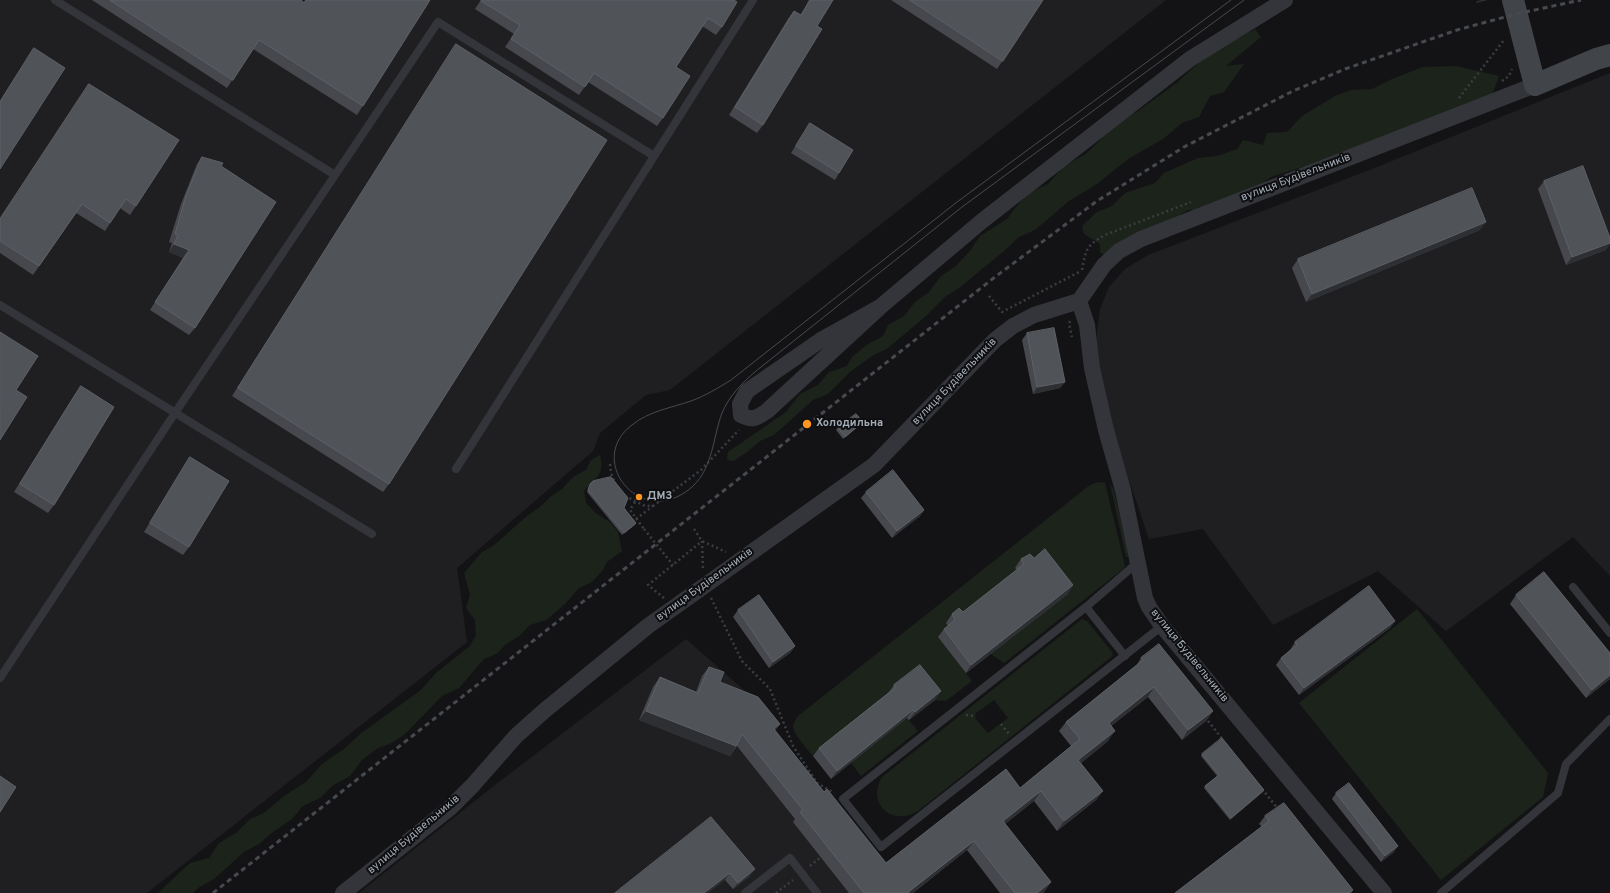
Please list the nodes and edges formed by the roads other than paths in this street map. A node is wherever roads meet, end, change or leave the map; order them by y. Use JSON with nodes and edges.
{"nodes":[{"id":1,"x":54,"y":0,"type":"edge"},
{"id":2,"x":753,"y":0,"type":"edge"},
{"id":3,"x":1285,"y":0,"type":"edge"},
{"id":4,"x":1513,"y":0,"type":"edge"},
{"id":5,"x":1610,"y":55,"type":"edge"},
{"id":6,"x":1535,"y":85,"type":"junction"},
{"id":7,"x":654,"y":156,"type":"junction"},
{"id":8,"x":336,"y":175,"type":"junction"},
{"id":9,"x":1079,"y":301,"type":"junction"},
{"id":10,"x":0,"y":305,"type":"edge"},
{"id":11,"x":880,"y":307,"type":"junction"},
{"id":12,"x":175,"y":413,"type":"junction"},
{"id":13,"x":456,"y":469,"type":"dead end"},
{"id":14,"x":372,"y":534,"type":"dead end"},
{"id":15,"x":1138,"y":563,"type":"junction"},
{"id":16,"x":1573,"y":587,"type":"dead end"},
{"id":17,"x":1086,"y":607,"type":"junction"},
{"id":18,"x":1162,"y":626,"type":"junction"},
{"id":19,"x":1610,"y":633,"type":"edge"},
{"id":20,"x":1125,"y":656,"type":"junction"},
{"id":21,"x":0,"y":678,"type":"edge"},
{"id":22,"x":1610,"y":719,"type":"edge"},
{"id":23,"x":814,"y":892,"type":"edge"},
{"id":24,"x":343,"y":893,"type":"edge"},
{"id":25,"x":745,"y":893,"type":"edge"},
{"id":26,"x":1384,"y":893,"type":"edge"},
{"id":27,"x":1441,"y":893,"type":"edge"}],
"edges":[{"from":1,"to":8,"type":"lane"},
{"from":2,"to":7,"type":"lane"},
{"from":3,"to":11,"type":"street"},
{"from":4,"to":6,"type":"street"},
{"from":5,"to":6,"type":"street","name":"вулиця Будівельників"},
{"from":6,"to":9,"type":"street","name":"вулиця Будівельників"},
{"from":7,"to":8,"type":"lane"},
{"from":7,"to":13,"type":"lane"},
{"from":8,"to":12,"type":"lane"},
{"from":9,"to":15,"type":"street","name":"вулиця Будівельників"},
{"from":9,"to":24,"type":"street","name":"вулиця Будівельників"},
{"from":10,"to":12,"type":"lane"},
{"from":11,"to":11,"type":"street"},
{"from":12,"to":14,"type":"lane"},
{"from":12,"to":21,"type":"lane"},
{"from":15,"to":17,"type":"lane"},
{"from":15,"to":18,"type":"street","name":"вулиця Будівельників"},
{"from":16,"to":19,"type":"lane"},
{"from":17,"to":20,"type":"lane"},
{"from":17,"to":20,"type":"lane"},
{"from":18,"to":20,"type":"lane"},
{"from":18,"to":26,"type":"street","name":"вулиця Будівельників"},
{"from":22,"to":27,"type":"lane"},
{"from":23,"to":25,"type":"lane"}]}
